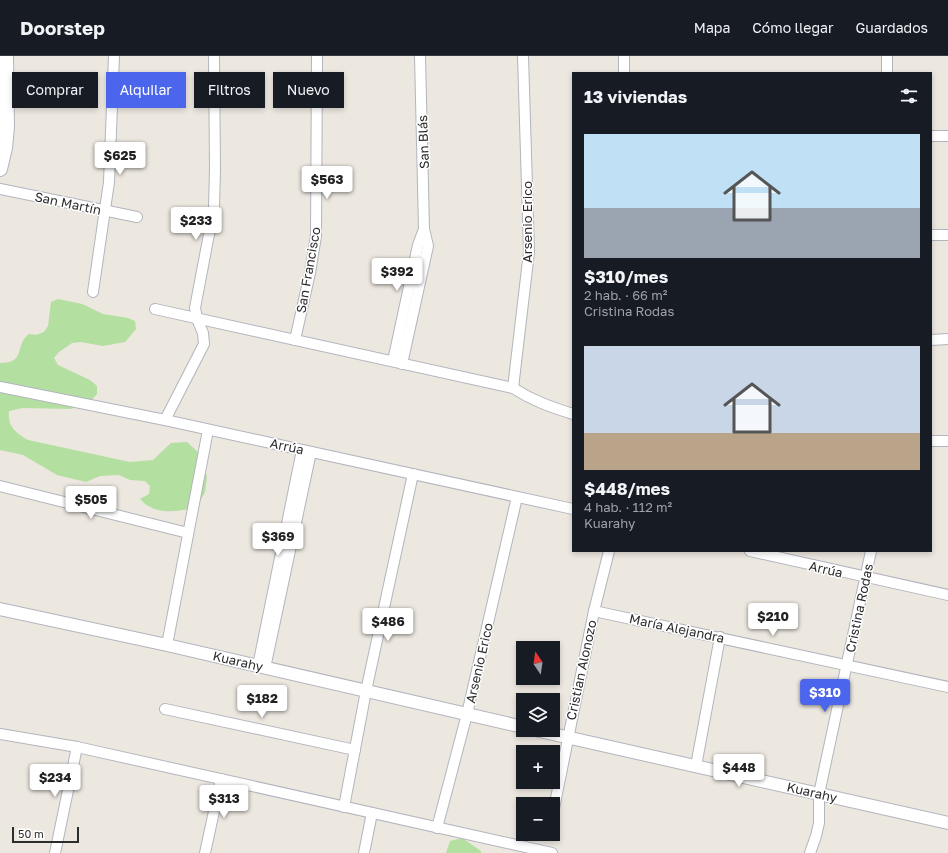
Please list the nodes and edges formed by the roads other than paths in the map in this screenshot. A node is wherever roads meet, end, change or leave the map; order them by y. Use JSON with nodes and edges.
{"nodes":[{"id":1,"x":6,"y":56,"type":"edge"},
{"id":2,"x":114,"y":56,"type":"edge"},
{"id":3,"x":214,"y":56,"type":"edge"},
{"id":4,"x":317,"y":56,"type":"edge"},
{"id":5,"x":420,"y":56,"type":"edge"},
{"id":6,"x":523,"y":56,"type":"edge"},
{"id":7,"x":624,"y":56,"type":"edge"},
{"id":8,"x":887,"y":56,"type":"edge"},
{"id":9,"x":624,"y":72,"type":"edge"},
{"id":10,"x":887,"y":72,"type":"edge"},
{"id":11,"x":932,"y":136,"type":"edge"},
{"id":12,"x":948,"y":136,"type":"edge"},
{"id":13,"x":0,"y":169,"type":"edge"},
{"id":14,"x":0,"y":189,"type":"edge"},
{"id":15,"x":105,"y":211,"type":"junction"},
{"id":16,"x":137,"y":217,"type":"dead end"},
{"id":17,"x":932,"y":235,"type":"edge"},
{"id":18,"x":948,"y":235,"type":"edge"},
{"id":19,"x":93,"y":292,"type":"dead end"},
{"id":20,"x":155,"y":309,"type":"dead end"},
{"id":21,"x":196,"y":319,"type":"junction"},
{"id":22,"x":948,"y":339,"type":"edge"},
{"id":23,"x":295,"y":340,"type":"junction"},
{"id":24,"x":932,"y":340,"type":"edge"},
{"id":25,"x":397,"y":362,"type":"junction"},
{"id":26,"x":0,"y":387,"type":"edge"},
{"id":27,"x":513,"y":388,"type":"junction"},
{"id":28,"x":572,"y":414,"type":"edge"},
{"id":29,"x":165,"y":420,"type":"junction"},
{"id":30,"x":208,"y":430,"type":"junction"},
{"id":31,"x":932,"y":441,"type":"edge"},
{"id":32,"x":948,"y":442,"type":"edge"},
{"id":33,"x":306,"y":451,"type":"junction"},
{"id":34,"x":413,"y":474,"type":"junction"},
{"id":35,"x":0,"y":486,"type":"edge"},
{"id":36,"x":517,"y":497,"type":"junction"},
{"id":37,"x":572,"y":509,"type":"edge"},
{"id":38,"x":188,"y":533,"type":"junction"},
{"id":39,"x":609,"y":552,"type":"edge"},
{"id":40,"x":754,"y":552,"type":"edge"},
{"id":41,"x":871,"y":552,"type":"edge"},
{"id":42,"x":865,"y":578,"type":"junction"},
{"id":43,"x":948,"y":595,"type":"edge"},
{"id":44,"x":0,"y":609,"type":"edge"},
{"id":45,"x":594,"y":611,"type":"junction"},
{"id":46,"x":720,"y":637,"type":"junction"},
{"id":47,"x":167,"y":645,"type":"junction"},
{"id":48,"x":846,"y":664,"type":"junction"},
{"id":49,"x":262,"y":667,"type":"junction"},
{"id":50,"x":948,"y":687,"type":"edge"},
{"id":51,"x":366,"y":691,"type":"junction"},
{"id":52,"x":165,"y":709,"type":"dead end"},
{"id":53,"x":467,"y":714,"type":"junction"},
{"id":54,"x":516,"y":725,"type":"edge"},
{"id":55,"x":0,"y":734,"type":"edge"},
{"id":56,"x":560,"y":735,"type":"edge"},
{"id":57,"x":567,"y":737,"type":"junction"},
{"id":58,"x":77,"y":747,"type":"junction"},
{"id":59,"x":355,"y":750,"type":"junction"},
{"id":60,"x":696,"y":766,"type":"junction"},
{"id":61,"x":221,"y":779,"type":"junction"},
{"id":62,"x":819,"y":794,"type":"junction"},
{"id":63,"x":556,"y":797,"type":"edge"},
{"id":64,"x":344,"y":807,"type":"junction"},
{"id":65,"x":372,"y":813,"type":"junction"},
{"id":66,"x":947,"y":820,"type":"edge"},
{"id":67,"x":437,"y":828,"type":"junction"},
{"id":68,"x":516,"y":849,"type":"edge"},
{"id":69,"x":55,"y":853,"type":"edge"},
{"id":70,"x":205,"y":853,"type":"edge"},
{"id":71,"x":364,"y":853,"type":"edge"},
{"id":72,"x":552,"y":853,"type":"edge"},
{"id":73,"x":810,"y":853,"type":"edge"}],
"edges":[{"from":1,"to":13,"type":"main road"},
{"from":2,"to":15,"type":"street"},
{"from":3,"to":21,"type":"street"},
{"from":4,"to":23,"type":"street","name":"San Francisco"},
{"from":5,"to":25,"type":"street","name":"San Blás"},
{"from":6,"to":27,"type":"street","name":"Arsenio Erico"},
{"from":7,"to":9,"type":"street"},
{"from":8,"to":10,"type":"street"},
{"from":11,"to":12,"type":"street"},
{"from":14,"to":15,"type":"street","name":"San Martín"},
{"from":15,"to":16,"type":"street","name":"San Martín"},
{"from":15,"to":19,"type":"street"},
{"from":17,"to":18,"type":"street"},
{"from":20,"to":21,"type":"street"},
{"from":21,"to":23,"type":"street"},
{"from":21,"to":29,"type":"street"},
{"from":22,"to":24,"type":"street"},
{"from":23,"to":25,"type":"street"},
{"from":25,"to":27,"type":"street"},
{"from":26,"to":29,"type":"street","name":"Arrúa"},
{"from":27,"to":28,"type":"street"},
{"from":29,"to":30,"type":"street","name":"Arrúa"},
{"from":30,"to":33,"type":"street","name":"Arrúa"},
{"from":30,"to":38,"type":"street"},
{"from":31,"to":32,"type":"street"},
{"from":33,"to":34,"type":"street","name":"Arrúa"},
{"from":33,"to":49,"type":"street"},
{"from":34,"to":36,"type":"street","name":"Arrúa"},
{"from":34,"to":51,"type":"street"},
{"from":35,"to":38,"type":"street"},
{"from":36,"to":37,"type":"street","name":"Arrúa"},
{"from":36,"to":53,"type":"street","name":"Arsenio Erico"},
{"from":38,"to":47,"type":"street"},
{"from":39,"to":45,"type":"street","name":"Cristian Alonozo"},
{"from":40,"to":42,"type":"street","name":"Arrúa"},
{"from":41,"to":42,"type":"street","name":"Cristina Rodas"},
{"from":42,"to":43,"type":"street","name":"Arrúa"},
{"from":42,"to":48,"type":"street","name":"Cristina Rodas"},
{"from":44,"to":47,"type":"street","name":"Kuarahy"},
{"from":45,"to":46,"type":"street","name":"María Alejandra"},
{"from":45,"to":57,"type":"street","name":"Cristian Alonozo"},
{"from":46,"to":48,"type":"street","name":"María Alejandra"},
{"from":46,"to":60,"type":"street"},
{"from":47,"to":49,"type":"street","name":"Kuarahy"},
{"from":48,"to":50,"type":"street","name":"María Alejandra"},
{"from":48,"to":62,"type":"street","name":"Cristina Rodas"},
{"from":49,"to":51,"type":"street","name":"Kuarahy"},
{"from":51,"to":53,"type":"street","name":"Kuarahy"},
{"from":51,"to":59,"type":"street"},
{"from":52,"to":59,"type":"street"},
{"from":53,"to":54,"type":"street","name":"Kuarahy"},
{"from":53,"to":67,"type":"street","name":"Arsenio Erico"},
{"from":55,"to":58,"type":"street"},
{"from":56,"to":57,"type":"street","name":"Kuarahy"},
{"from":57,"to":60,"type":"street","name":"Kuarahy"},
{"from":57,"to":63,"type":"street","name":"Cristian Alonozo"},
{"from":58,"to":61,"type":"street"},
{"from":58,"to":69,"type":"street"},
{"from":59,"to":64,"type":"street"},
{"from":60,"to":62,"type":"street","name":"Kuarahy"},
{"from":61,"to":64,"type":"street"},
{"from":61,"to":70,"type":"street"},
{"from":62,"to":66,"type":"street","name":"Kuarahy"},
{"from":62,"to":73,"type":"street","name":"Cristina Rodas"},
{"from":64,"to":65,"type":"street"},
{"from":65,"to":67,"type":"street"},
{"from":65,"to":71,"type":"street"},
{"from":67,"to":68,"type":"street"},
{"from":68,"to":72,"type":"street"}]}
